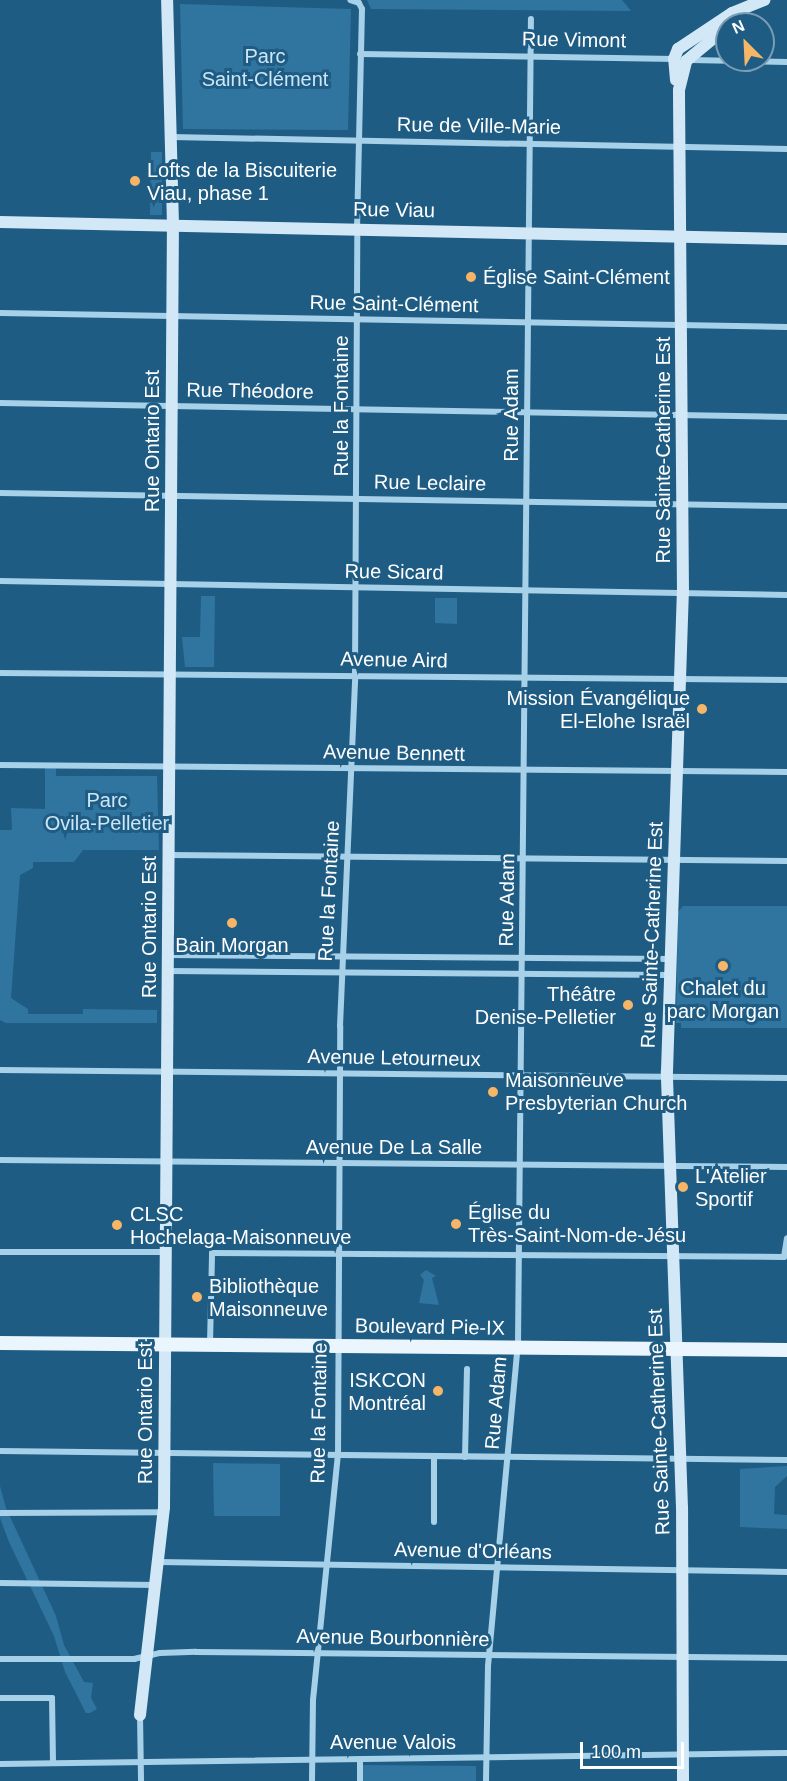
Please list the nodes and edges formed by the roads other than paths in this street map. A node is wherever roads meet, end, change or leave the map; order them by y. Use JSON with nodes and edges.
{"nodes":[{"id":1,"x":167,"y":0,"type":"edge"},
{"id":2,"x":350,"y":0,"type":"edge"},
{"id":3,"x":764,"y":0,"type":"edge"},
{"id":4,"x":748,"y":12,"type":"edge"},
{"id":5,"x":531,"y":19,"type":"dead end"},
{"id":6,"x":715,"y":35,"type":"edge"},
{"id":7,"x":360,"y":54,"type":"junction"},
{"id":8,"x":530,"y":56,"type":"junction"},
{"id":9,"x":680,"y":60,"type":"junction"},
{"id":10,"x":787,"y":62,"type":"edge"},
{"id":11,"x":171,"y":137,"type":"junction"},
{"id":12,"x":358,"y":140,"type":"junction"},
{"id":13,"x":529,"y":144,"type":"junction"},
{"id":14,"x":680,"y":146,"type":"junction"},
{"id":15,"x":787,"y":149,"type":"edge"},
{"id":16,"x":0,"y":222,"type":"edge"},
{"id":17,"x":173,"y":225,"type":"junction"},
{"id":18,"x":357,"y":229,"type":"junction"},
{"id":19,"x":528,"y":232,"type":"junction"},
{"id":20,"x":681,"y":237,"type":"junction"},
{"id":21,"x":787,"y":238,"type":"edge"},
{"id":22,"x":0,"y":313,"type":"edge"},
{"id":23,"x":172,"y":315,"type":"junction"},
{"id":24,"x":358,"y":320,"type":"junction"},
{"id":25,"x":527,"y":322,"type":"junction"},
{"id":26,"x":683,"y":326,"type":"junction"},
{"id":27,"x":787,"y":327,"type":"edge"},
{"id":28,"x":0,"y":403,"type":"edge"},
{"id":29,"x":172,"y":407,"type":"junction"},
{"id":30,"x":357,"y":409,"type":"junction"},
{"id":31,"x":528,"y":412,"type":"junction"},
{"id":32,"x":683,"y":416,"type":"junction"},
{"id":33,"x":787,"y":417,"type":"edge"},
{"id":34,"x":0,"y":493,"type":"edge"},
{"id":35,"x":171,"y":495,"type":"junction"},
{"id":36,"x":358,"y":498,"type":"junction"},
{"id":37,"x":528,"y":501,"type":"junction"},
{"id":38,"x":682,"y":505,"type":"junction"},
{"id":39,"x":787,"y":506,"type":"edge"},
{"id":40,"x":0,"y":581,"type":"edge"},
{"id":41,"x":170,"y":585,"type":"junction"},
{"id":42,"x":357,"y":588,"type":"junction"},
{"id":43,"x":528,"y":591,"type":"junction"},
{"id":44,"x":683,"y":593,"type":"junction"},
{"id":45,"x":787,"y":596,"type":"edge"},
{"id":46,"x":0,"y":673,"type":"edge"},
{"id":47,"x":170,"y":675,"type":"junction"},
{"id":48,"x":355,"y":676,"type":"junction"},
{"id":49,"x":528,"y":678,"type":"junction"},
{"id":50,"x":681,"y":680,"type":"junction"},
{"id":51,"x":787,"y":680,"type":"edge"},
{"id":52,"x":0,"y":765,"type":"edge"},
{"id":53,"x":169,"y":765,"type":"junction"},
{"id":54,"x":351,"y":768,"type":"junction"},
{"id":55,"x":526,"y":770,"type":"junction"},
{"id":56,"x":678,"y":771,"type":"junction"},
{"id":57,"x":787,"y":772,"type":"edge"},
{"id":58,"x":169,"y":855,"type":"junction"},
{"id":59,"x":347,"y":857,"type":"junction"},
{"id":60,"x":524,"y":859,"type":"junction"},
{"id":61,"x":674,"y":860,"type":"junction"},
{"id":62,"x":787,"y":861,"type":"edge"},
{"id":63,"x":168,"y":955,"type":"junction"},
{"id":64,"x":342,"y":957,"type":"junction"},
{"id":65,"x":523,"y":957,"type":"junction"},
{"id":66,"x":671,"y":959,"type":"junction"},
{"id":67,"x":168,"y":971,"type":"junction"},
{"id":68,"x":341,"y":971,"type":"junction"},
{"id":69,"x":523,"y":972,"type":"junction"},
{"id":70,"x":670,"y":975,"type":"junction"},
{"id":71,"x":0,"y":1070,"type":"edge"},
{"id":72,"x":167,"y":1072,"type":"junction"},
{"id":73,"x":339,"y":1074,"type":"junction"},
{"id":74,"x":523,"y":1076,"type":"junction"},
{"id":75,"x":668,"y":1078,"type":"junction"},
{"id":76,"x":787,"y":1078,"type":"edge"},
{"id":77,"x":0,"y":1160,"type":"edge"},
{"id":78,"x":167,"y":1161,"type":"junction"},
{"id":79,"x":339,"y":1163,"type":"junction"},
{"id":80,"x":522,"y":1164,"type":"junction"},
{"id":81,"x":670,"y":1165,"type":"junction"},
{"id":82,"x":787,"y":1167,"type":"edge"},
{"id":83,"x":787,"y":1238,"type":"edge"},
{"id":84,"x":0,"y":1252,"type":"edge"},
{"id":85,"x":166,"y":1252,"type":"junction"},
{"id":86,"x":337,"y":1255,"type":"junction"},
{"id":87,"x":520,"y":1256,"type":"junction"},
{"id":88,"x":673,"y":1258,"type":"junction"},
{"id":89,"x":0,"y":1343,"type":"edge"},
{"id":90,"x":210,"y":1345,"type":"junction"},
{"id":91,"x":166,"y":1348,"type":"junction"},
{"id":92,"x":0,"y":1350,"type":"edge"},
{"id":93,"x":337,"y":1350,"type":"junction"},
{"id":94,"x":787,"y":1350,"type":"edge"},
{"id":95,"x":518,"y":1351,"type":"junction"},
{"id":96,"x":676,"y":1352,"type":"junction"},
{"id":97,"x":787,"y":1356,"type":"edge"},
{"id":98,"x":467,"y":1369,"type":"dead end"},
{"id":99,"x":0,"y":1451,"type":"edge"},
{"id":100,"x":165,"y":1453,"type":"junction"},
{"id":101,"x":338,"y":1455,"type":"junction"},
{"id":102,"x":434,"y":1456,"type":"junction"},
{"id":103,"x":465,"y":1456,"type":"junction"},
{"id":104,"x":508,"y":1457,"type":"junction"},
{"id":105,"x":680,"y":1459,"type":"junction"},
{"id":106,"x":787,"y":1460,"type":"edge"},
{"id":107,"x":164,"y":1512,"type":"junction"},
{"id":108,"x":0,"y":1513,"type":"edge"},
{"id":109,"x":434,"y":1522,"type":"dead end"},
{"id":110,"x":159,"y":1562,"type":"junction"},
{"id":111,"x":325,"y":1566,"type":"junction"},
{"id":112,"x":496,"y":1567,"type":"junction"},
{"id":113,"x":682,"y":1570,"type":"junction"},
{"id":114,"x":787,"y":1572,"type":"edge"},
{"id":115,"x":0,"y":1583,"type":"edge"},
{"id":116,"x":155,"y":1585,"type":"junction"},
{"id":117,"x":317,"y":1653,"type":"junction"},
{"id":118,"x":489,"y":1656,"type":"junction"},
{"id":119,"x":145,"y":1657,"type":"junction"},
{"id":120,"x":682,"y":1657,"type":"junction"},
{"id":121,"x":787,"y":1658,"type":"edge"},
{"id":122,"x":0,"y":1659,"type":"edge"},
{"id":123,"x":0,"y":1698,"type":"edge"},
{"id":124,"x":140,"y":1715,"type":"joint"},
{"id":125,"x":787,"y":1754,"type":"edge"},
{"id":126,"x":682,"y":1755,"type":"junction"},
{"id":127,"x":486,"y":1758,"type":"junction"},
{"id":128,"x":312,"y":1759,"type":"junction"},
{"id":129,"x":360,"y":1759,"type":"junction"},
{"id":130,"x":141,"y":1761,"type":"junction"},
{"id":131,"x":53,"y":1763,"type":"junction"},
{"id":132,"x":0,"y":1764,"type":"edge"},
{"id":133,"x":141,"y":1781,"type":"edge"},
{"id":134,"x":312,"y":1781,"type":"edge"},
{"id":135,"x":360,"y":1781,"type":"edge"},
{"id":136,"x":486,"y":1781,"type":"edge"},
{"id":137,"x":683,"y":1781,"type":"edge"}],
"edges":[{"from":1,"to":11,"type":"main road","name":"Rue Ontario Est"},
{"from":2,"to":7,"type":"street","name":"Rue la Fontaine"},
{"from":3,"to":4,"type":"main road","name":"Rue Sainte-Catherine Est"},
{"from":3,"to":9,"type":"main road","name":"Rue Sainte-Catherine Est"},
{"from":5,"to":8,"type":"street","name":"Rue Adam"},
{"from":6,"to":9,"type":"main road"},
{"from":7,"to":8,"type":"street","name":"Rue Vimont"},
{"from":7,"to":12,"type":"street","name":"Rue la Fontaine"},
{"from":8,"to":9,"type":"street","name":"Rue Vimont"},
{"from":8,"to":13,"type":"street","name":"Rue Adam"},
{"from":9,"to":10,"type":"street","name":"Rue Vimont"},
{"from":9,"to":14,"type":"main road","name":"Rue Sainte-Catherine Est"},
{"from":11,"to":12,"type":"street","name":"Rue de Ville-Marie"},
{"from":11,"to":17,"type":"main road","name":"Rue Ontario Est"},
{"from":12,"to":13,"type":"street","name":"Rue de Ville-Marie"},
{"from":12,"to":18,"type":"street","name":"Rue la Fontaine"},
{"from":13,"to":14,"type":"street","name":"Rue de Ville-Marie"},
{"from":13,"to":19,"type":"street","name":"Rue Adam"},
{"from":14,"to":15,"type":"street","name":"Rue de Ville-Marie"},
{"from":14,"to":20,"type":"main road","name":"Rue Sainte-Catherine Est"},
{"from":16,"to":17,"type":"main road","name":"Rue Viau"},
{"from":17,"to":18,"type":"main road","name":"Rue Viau"},
{"from":17,"to":23,"type":"main road","name":"Rue Ontario Est"},
{"from":18,"to":19,"type":"main road","name":"Rue Viau"},
{"from":18,"to":24,"type":"street","name":"Rue la Fontaine"},
{"from":19,"to":20,"type":"main road","name":"Rue Viau"},
{"from":19,"to":25,"type":"street","name":"Rue Adam"},
{"from":20,"to":21,"type":"main road","name":"Rue Viau"},
{"from":20,"to":26,"type":"main road","name":"Rue Sainte-Catherine Est"},
{"from":22,"to":23,"type":"street","name":"Rue Saint-Clément"},
{"from":23,"to":24,"type":"street","name":"Rue Saint-Clément"},
{"from":23,"to":29,"type":"main road","name":"Rue Ontario Est"},
{"from":24,"to":25,"type":"street","name":"Rue Saint-Clément"},
{"from":24,"to":30,"type":"street","name":"Rue la Fontaine"},
{"from":25,"to":26,"type":"street","name":"Rue Saint-Clément"},
{"from":25,"to":31,"type":"street","name":"Rue Adam"},
{"from":26,"to":27,"type":"street","name":"Rue Saint-Clément"},
{"from":26,"to":32,"type":"main road","name":"Rue Sainte-Catherine Est"},
{"from":28,"to":29,"type":"street","name":"Rue Théodore"},
{"from":29,"to":30,"type":"street","name":"Rue Théodore"},
{"from":29,"to":35,"type":"main road","name":"Rue Ontario Est"},
{"from":30,"to":31,"type":"street","name":"Rue Théodore"},
{"from":30,"to":36,"type":"street","name":"Rue la Fontaine"},
{"from":31,"to":32,"type":"street","name":"Rue Théodore"},
{"from":31,"to":37,"type":"street","name":"Rue Adam"},
{"from":32,"to":33,"type":"street","name":"Rue Théodore"},
{"from":32,"to":38,"type":"main road","name":"Rue Sainte-Catherine Est"},
{"from":34,"to":35,"type":"street","name":"Rue Leclaire"},
{"from":35,"to":36,"type":"street","name":"Rue Leclaire"},
{"from":35,"to":41,"type":"main road","name":"Rue Ontario Est"},
{"from":36,"to":37,"type":"street","name":"Rue Leclaire"},
{"from":36,"to":42,"type":"street","name":"Rue la Fontaine"},
{"from":37,"to":38,"type":"street","name":"Rue Leclaire"},
{"from":37,"to":43,"type":"street","name":"Rue Adam"},
{"from":38,"to":39,"type":"street","name":"Rue Leclaire"},
{"from":38,"to":44,"type":"main road","name":"Rue Sainte-Catherine Est"},
{"from":40,"to":41,"type":"street","name":"Rue Sicard"},
{"from":41,"to":42,"type":"street","name":"Rue Sicard"},
{"from":41,"to":47,"type":"main road","name":"Rue Ontario Est"},
{"from":42,"to":43,"type":"street","name":"Rue Sicard"},
{"from":42,"to":48,"type":"street","name":"Rue la Fontaine"},
{"from":43,"to":44,"type":"street","name":"Rue Sicard"},
{"from":43,"to":49,"type":"street","name":"Rue Adam"},
{"from":44,"to":45,"type":"street","name":"Rue Sicard"},
{"from":44,"to":50,"type":"main road","name":"Rue Sainte-Catherine Est"},
{"from":46,"to":47,"type":"street","name":"Avenue Aird"},
{"from":47,"to":48,"type":"street","name":"Avenue Aird"},
{"from":47,"to":53,"type":"main road","name":"Rue Ontario Est"},
{"from":48,"to":49,"type":"street","name":"Avenue Aird"},
{"from":48,"to":54,"type":"street","name":"Rue la Fontaine"},
{"from":49,"to":50,"type":"street","name":"Avenue Aird"},
{"from":49,"to":55,"type":"street","name":"Rue Adam"},
{"from":50,"to":51,"type":"street","name":"Avenue Aird"},
{"from":50,"to":56,"type":"main road","name":"Rue Sainte-Catherine Est"},
{"from":52,"to":53,"type":"street","name":"Avenue Bennett"},
{"from":53,"to":54,"type":"street","name":"Avenue Bennett"},
{"from":53,"to":58,"type":"main road","name":"Rue Ontario Est"},
{"from":54,"to":55,"type":"street","name":"Avenue Bennett"},
{"from":54,"to":59,"type":"street","name":"Rue la Fontaine"},
{"from":55,"to":56,"type":"street","name":"Avenue Bennett"},
{"from":55,"to":60,"type":"street","name":"Rue Adam"},
{"from":56,"to":57,"type":"street","name":"Avenue Bennett"},
{"from":56,"to":61,"type":"main road","name":"Rue Sainte-Catherine Est"},
{"from":58,"to":59,"type":"street"},
{"from":58,"to":63,"type":"main road","name":"Rue Ontario Est"},
{"from":59,"to":60,"type":"street"},
{"from":59,"to":64,"type":"street","name":"Rue la Fontaine"},
{"from":60,"to":61,"type":"street"},
{"from":60,"to":65,"type":"street","name":"Rue Adam"},
{"from":61,"to":62,"type":"street"},
{"from":61,"to":66,"type":"main road","name":"Rue Sainte-Catherine Est"},
{"from":63,"to":64,"type":"street"},
{"from":63,"to":67,"type":"main road","name":"Rue Ontario Est"},
{"from":64,"to":65,"type":"street"},
{"from":64,"to":68,"type":"street","name":"Rue la Fontaine"},
{"from":65,"to":66,"type":"street"},
{"from":65,"to":69,"type":"street","name":"Rue Adam"},
{"from":66,"to":70,"type":"main road","name":"Rue Sainte-Catherine Est"},
{"from":67,"to":68,"type":"street"},
{"from":67,"to":72,"type":"main road","name":"Rue Ontario Est"},
{"from":68,"to":69,"type":"street"},
{"from":68,"to":73,"type":"street","name":"Rue la Fontaine"},
{"from":69,"to":70,"type":"street"},
{"from":69,"to":74,"type":"street","name":"Rue Adam"},
{"from":70,"to":75,"type":"main road","name":"Rue Sainte-Catherine Est"},
{"from":71,"to":72,"type":"street","name":"Avenue Letourneux"},
{"from":72,"to":73,"type":"street","name":"Avenue Letourneux"},
{"from":72,"to":78,"type":"main road","name":"Rue Ontario Est"},
{"from":73,"to":74,"type":"street","name":"Avenue Letourneux"},
{"from":73,"to":79,"type":"street","name":"Rue la Fontaine"},
{"from":74,"to":75,"type":"street","name":"Avenue Letourneux"},
{"from":74,"to":80,"type":"street","name":"Rue Adam"},
{"from":75,"to":76,"type":"street","name":"Avenue Letourneux"},
{"from":75,"to":81,"type":"main road","name":"Rue Sainte-Catherine Est"},
{"from":77,"to":78,"type":"street","name":"Avenue De La Salle"},
{"from":78,"to":79,"type":"street","name":"Avenue De La Salle"},
{"from":78,"to":85,"type":"main road","name":"Rue Ontario Est"},
{"from":79,"to":80,"type":"street","name":"Avenue De La Salle"},
{"from":79,"to":86,"type":"street","name":"Rue la Fontaine"},
{"from":80,"to":81,"type":"street","name":"Avenue De La Salle"},
{"from":80,"to":87,"type":"street","name":"Rue Adam"},
{"from":81,"to":82,"type":"street","name":"Avenue De La Salle"},
{"from":81,"to":88,"type":"main road","name":"Rue Sainte-Catherine Est"},
{"from":83,"to":88,"type":"street"},
{"from":84,"to":85,"type":"street"},
{"from":85,"to":91,"type":"main road","name":"Rue Ontario Est"},
{"from":86,"to":87,"type":"street"},
{"from":86,"to":90,"type":"street"},
{"from":86,"to":93,"type":"street","name":"Rue la Fontaine"},
{"from":87,"to":88,"type":"street"},
{"from":87,"to":95,"type":"street","name":"Rue Adam"},
{"from":88,"to":96,"type":"main road","name":"Rue Sainte-Catherine Est"},
{"from":89,"to":91,"type":"main road","name":"Boulevard Pie-IX"},
{"from":90,"to":91,"type":"main road","name":"Boulevard Pie-IX"},
{"from":90,"to":93,"type":"main road","name":"Boulevard Pie-IX"},
{"from":91,"to":92,"type":"main road","name":"Boulevard Pie-IX"},
{"from":91,"to":93,"type":"main road","name":"Boulevard Pie-IX"},
{"from":91,"to":100,"type":"main road","name":"Rue Ontario Est"},
{"from":93,"to":95,"type":"main road","name":"Boulevard Pie-IX"},
{"from":93,"to":95,"type":"main road","name":"Boulevard Pie-IX"},
{"from":93,"to":101,"type":"street","name":"Rue la Fontaine"},
{"from":94,"to":96,"type":"main road","name":"Boulevard Pie-IX"},
{"from":95,"to":96,"type":"main road","name":"Boulevard Pie-IX"},
{"from":95,"to":96,"type":"main road","name":"Boulevard Pie-IX"},
{"from":95,"to":104,"type":"street","name":"Rue Adam"},
{"from":96,"to":97,"type":"main road","name":"Boulevard Pie-IX"},
{"from":96,"to":105,"type":"main road","name":"Rue Sainte-Catherine Est"},
{"from":98,"to":103,"type":"street"},
{"from":99,"to":100,"type":"street"},
{"from":100,"to":101,"type":"street"},
{"from":100,"to":107,"type":"main road","name":"Rue Ontario Est"},
{"from":101,"to":102,"type":"street"},
{"from":101,"to":111,"type":"street","name":"Rue la Fontaine"},
{"from":102,"to":103,"type":"street"},
{"from":102,"to":109,"type":"street"},
{"from":103,"to":104,"type":"street"},
{"from":104,"to":105,"type":"street"},
{"from":104,"to":112,"type":"street","name":"Rue Adam"},
{"from":105,"to":106,"type":"street"},
{"from":105,"to":113,"type":"main road","name":"Rue Sainte-Catherine Est"},
{"from":107,"to":108,"type":"street"},
{"from":107,"to":110,"type":"main road","name":"Rue Ontario Est"},
{"from":110,"to":111,"type":"street","name":"Avenue d'Orléans"},
{"from":110,"to":116,"type":"main road","name":"Rue Ontario Est"},
{"from":111,"to":112,"type":"street","name":"Avenue d'Orléans"},
{"from":111,"to":117,"type":"street","name":"Rue la Fontaine"},
{"from":112,"to":113,"type":"street","name":"Avenue d'Orléans"},
{"from":112,"to":118,"type":"street","name":"Rue Adam"},
{"from":113,"to":114,"type":"street","name":"Avenue d'Orléans"},
{"from":113,"to":120,"type":"main road","name":"Rue Sainte-Catherine Est"},
{"from":115,"to":116,"type":"street"},
{"from":116,"to":119,"type":"main road","name":"Rue Ontario Est"},
{"from":117,"to":118,"type":"street","name":"Avenue Bourbonnière"},
{"from":117,"to":119,"type":"street","name":"Avenue Bourbonnière"},
{"from":117,"to":128,"type":"street","name":"Rue la Fontaine"},
{"from":118,"to":120,"type":"street","name":"Avenue Bourbonnière"},
{"from":118,"to":127,"type":"street","name":"Rue Adam"},
{"from":119,"to":122,"type":"street","name":"Avenue Bourbonnière"},
{"from":119,"to":124,"type":"main road","name":"Rue Ontario Est"},
{"from":120,"to":121,"type":"street","name":"Avenue Bourbonnière"},
{"from":120,"to":126,"type":"main road","name":"Rue Sainte-Catherine Est"},
{"from":123,"to":131,"type":"street"},
{"from":124,"to":130,"type":"street","name":"Rue Ontario Est"},
{"from":125,"to":126,"type":"street","name":"Avenue Valois"},
{"from":126,"to":127,"type":"street","name":"Avenue Valois"},
{"from":126,"to":137,"type":"main road","name":"Rue Sainte-Catherine Est"},
{"from":127,"to":129,"type":"street","name":"Avenue Valois"},
{"from":127,"to":136,"type":"street","name":"Rue Adam"},
{"from":128,"to":129,"type":"street","name":"Avenue Valois"},
{"from":128,"to":130,"type":"street","name":"Avenue Valois"},
{"from":128,"to":134,"type":"street","name":"Rue la Fontaine"},
{"from":129,"to":135,"type":"street"},
{"from":130,"to":131,"type":"street","name":"Avenue Valois"},
{"from":130,"to":133,"type":"street","name":"Rue Ontario Est"},
{"from":131,"to":132,"type":"street","name":"Avenue Valois"}]}
